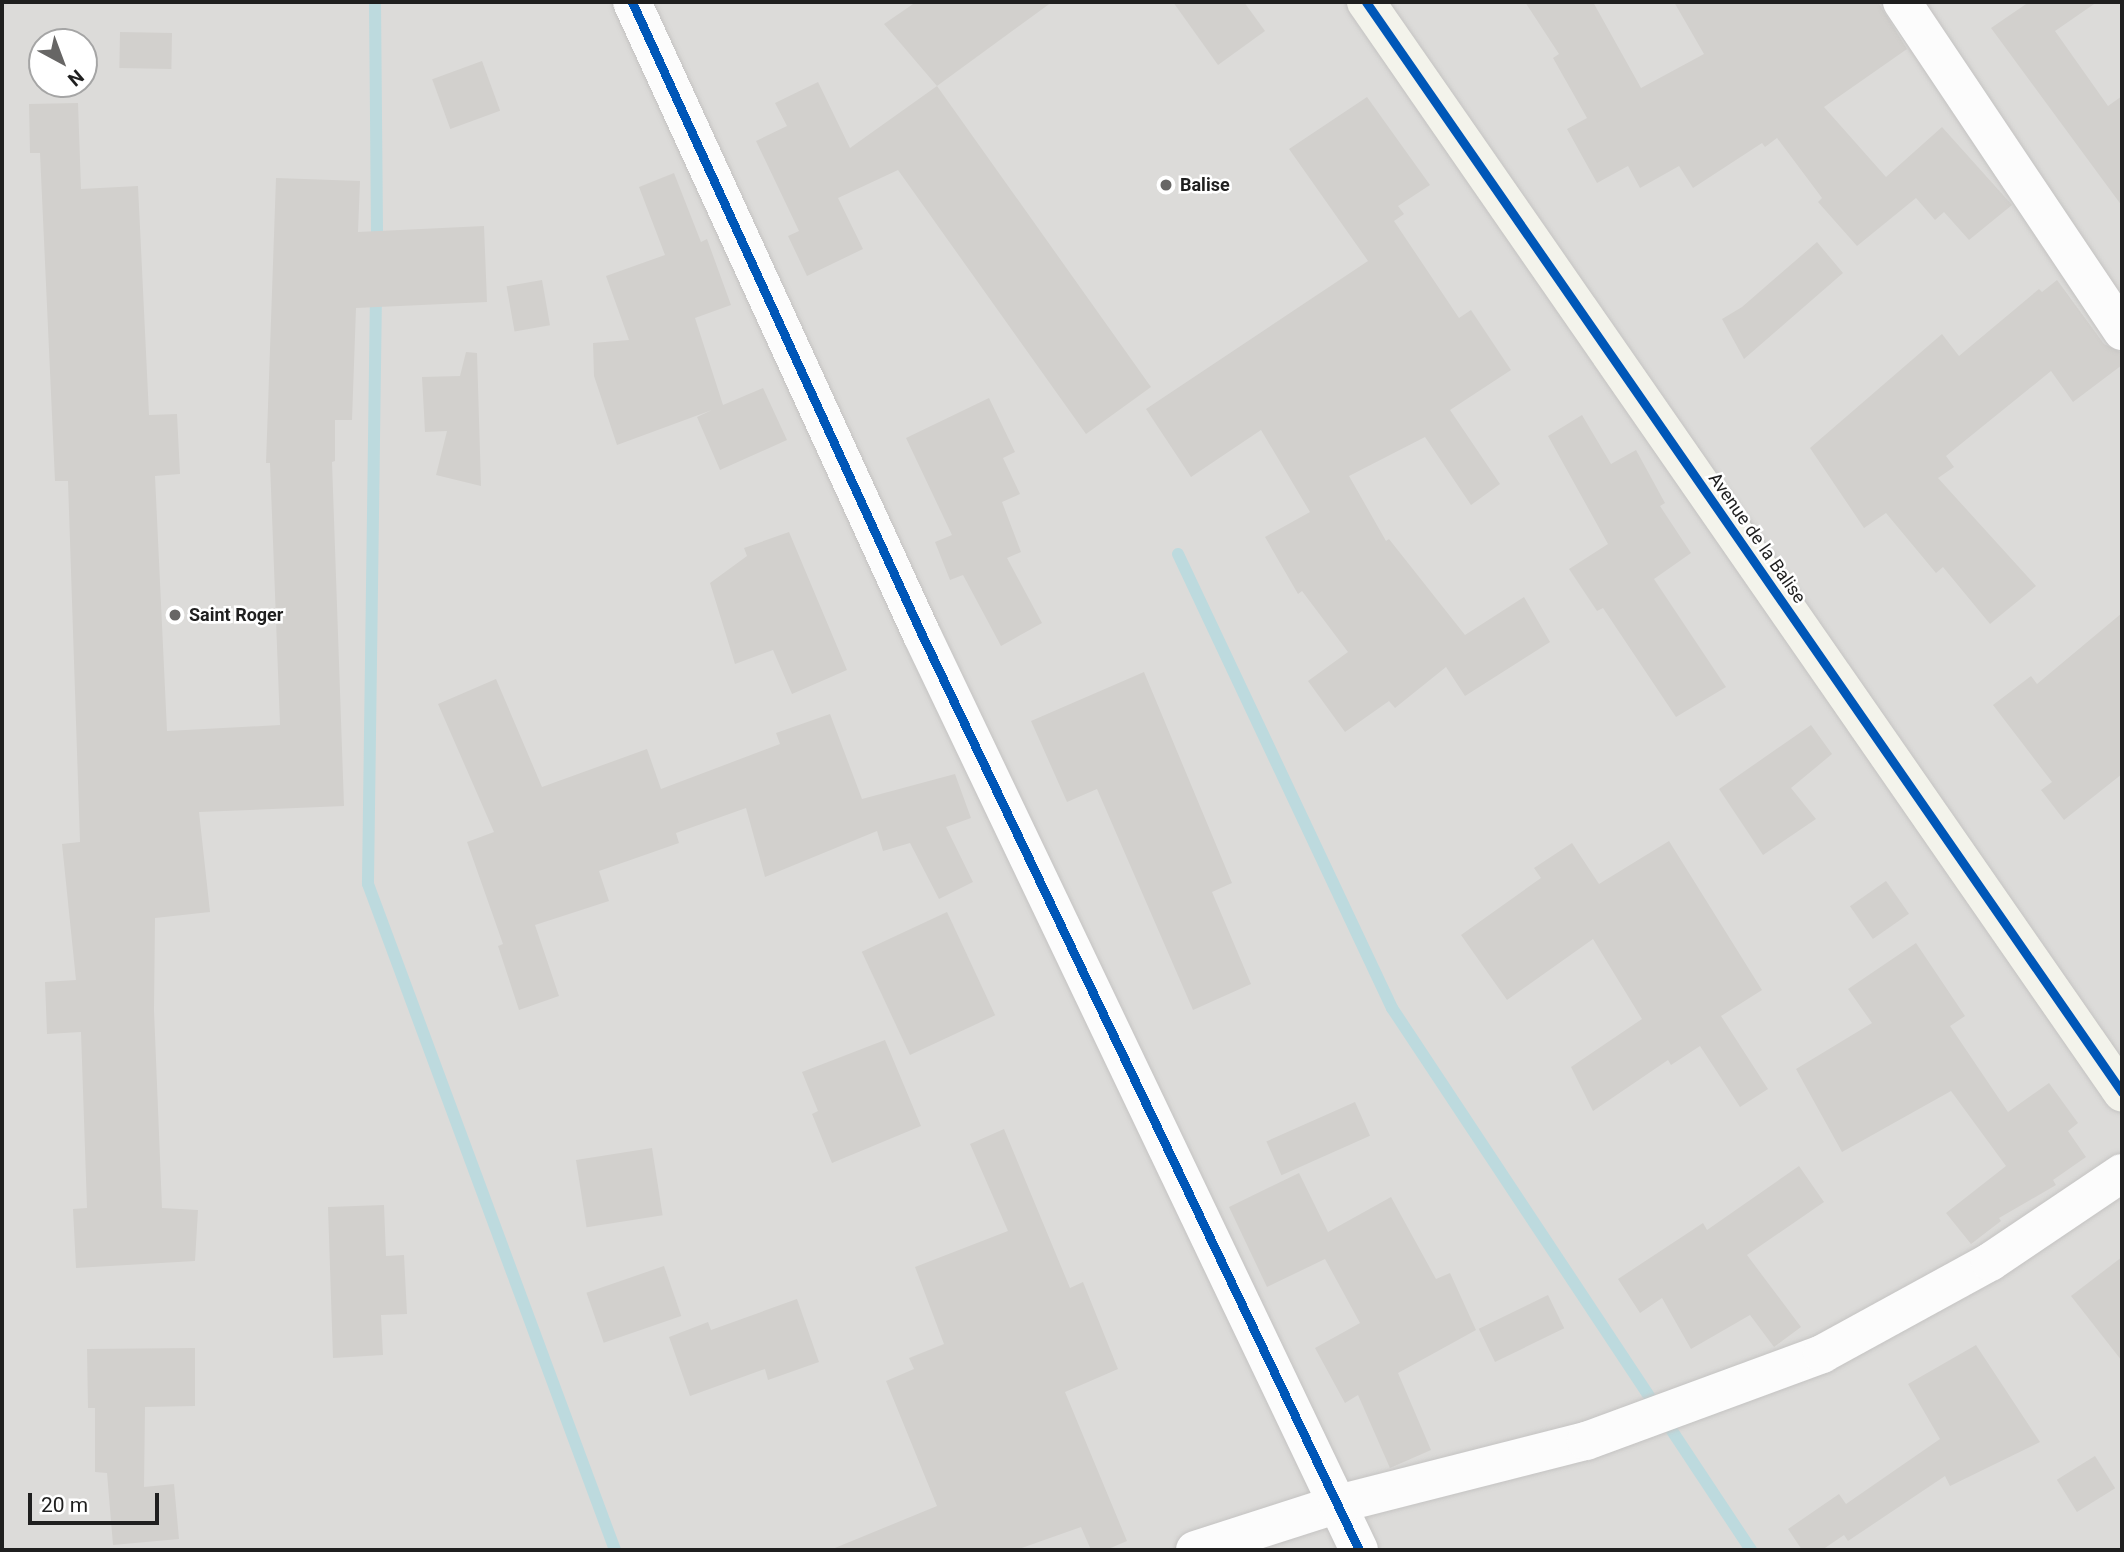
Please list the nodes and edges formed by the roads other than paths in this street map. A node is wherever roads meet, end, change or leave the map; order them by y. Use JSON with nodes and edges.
{"nodes":[{"id":1,"x":632,"y":2,"type":"edge"},
{"id":2,"x":1367,"y":2,"type":"edge"},
{"id":3,"x":1902,"y":2,"type":"edge"},
{"id":4,"x":2122,"y":331,"type":"edge"},
{"id":5,"x":2122,"y":1091,"type":"edge"},
{"id":6,"x":2122,"y":1173,"type":"edge"},
{"id":7,"x":1338,"y":1504,"type":"junction"},
{"id":8,"x":1195,"y":1550,"type":"edge"},
{"id":9,"x":1359,"y":1550,"type":"edge"}],
"edges":[{"from":1,"to":7,"type":"street"},
{"from":2,"to":5,"type":"street","name":"Avenue de la Balise"},
{"from":3,"to":4,"type":"street"},
{"from":6,"to":7,"type":"street"},
{"from":7,"to":8,"type":"street"},
{"from":7,"to":9,"type":"street"}]}
